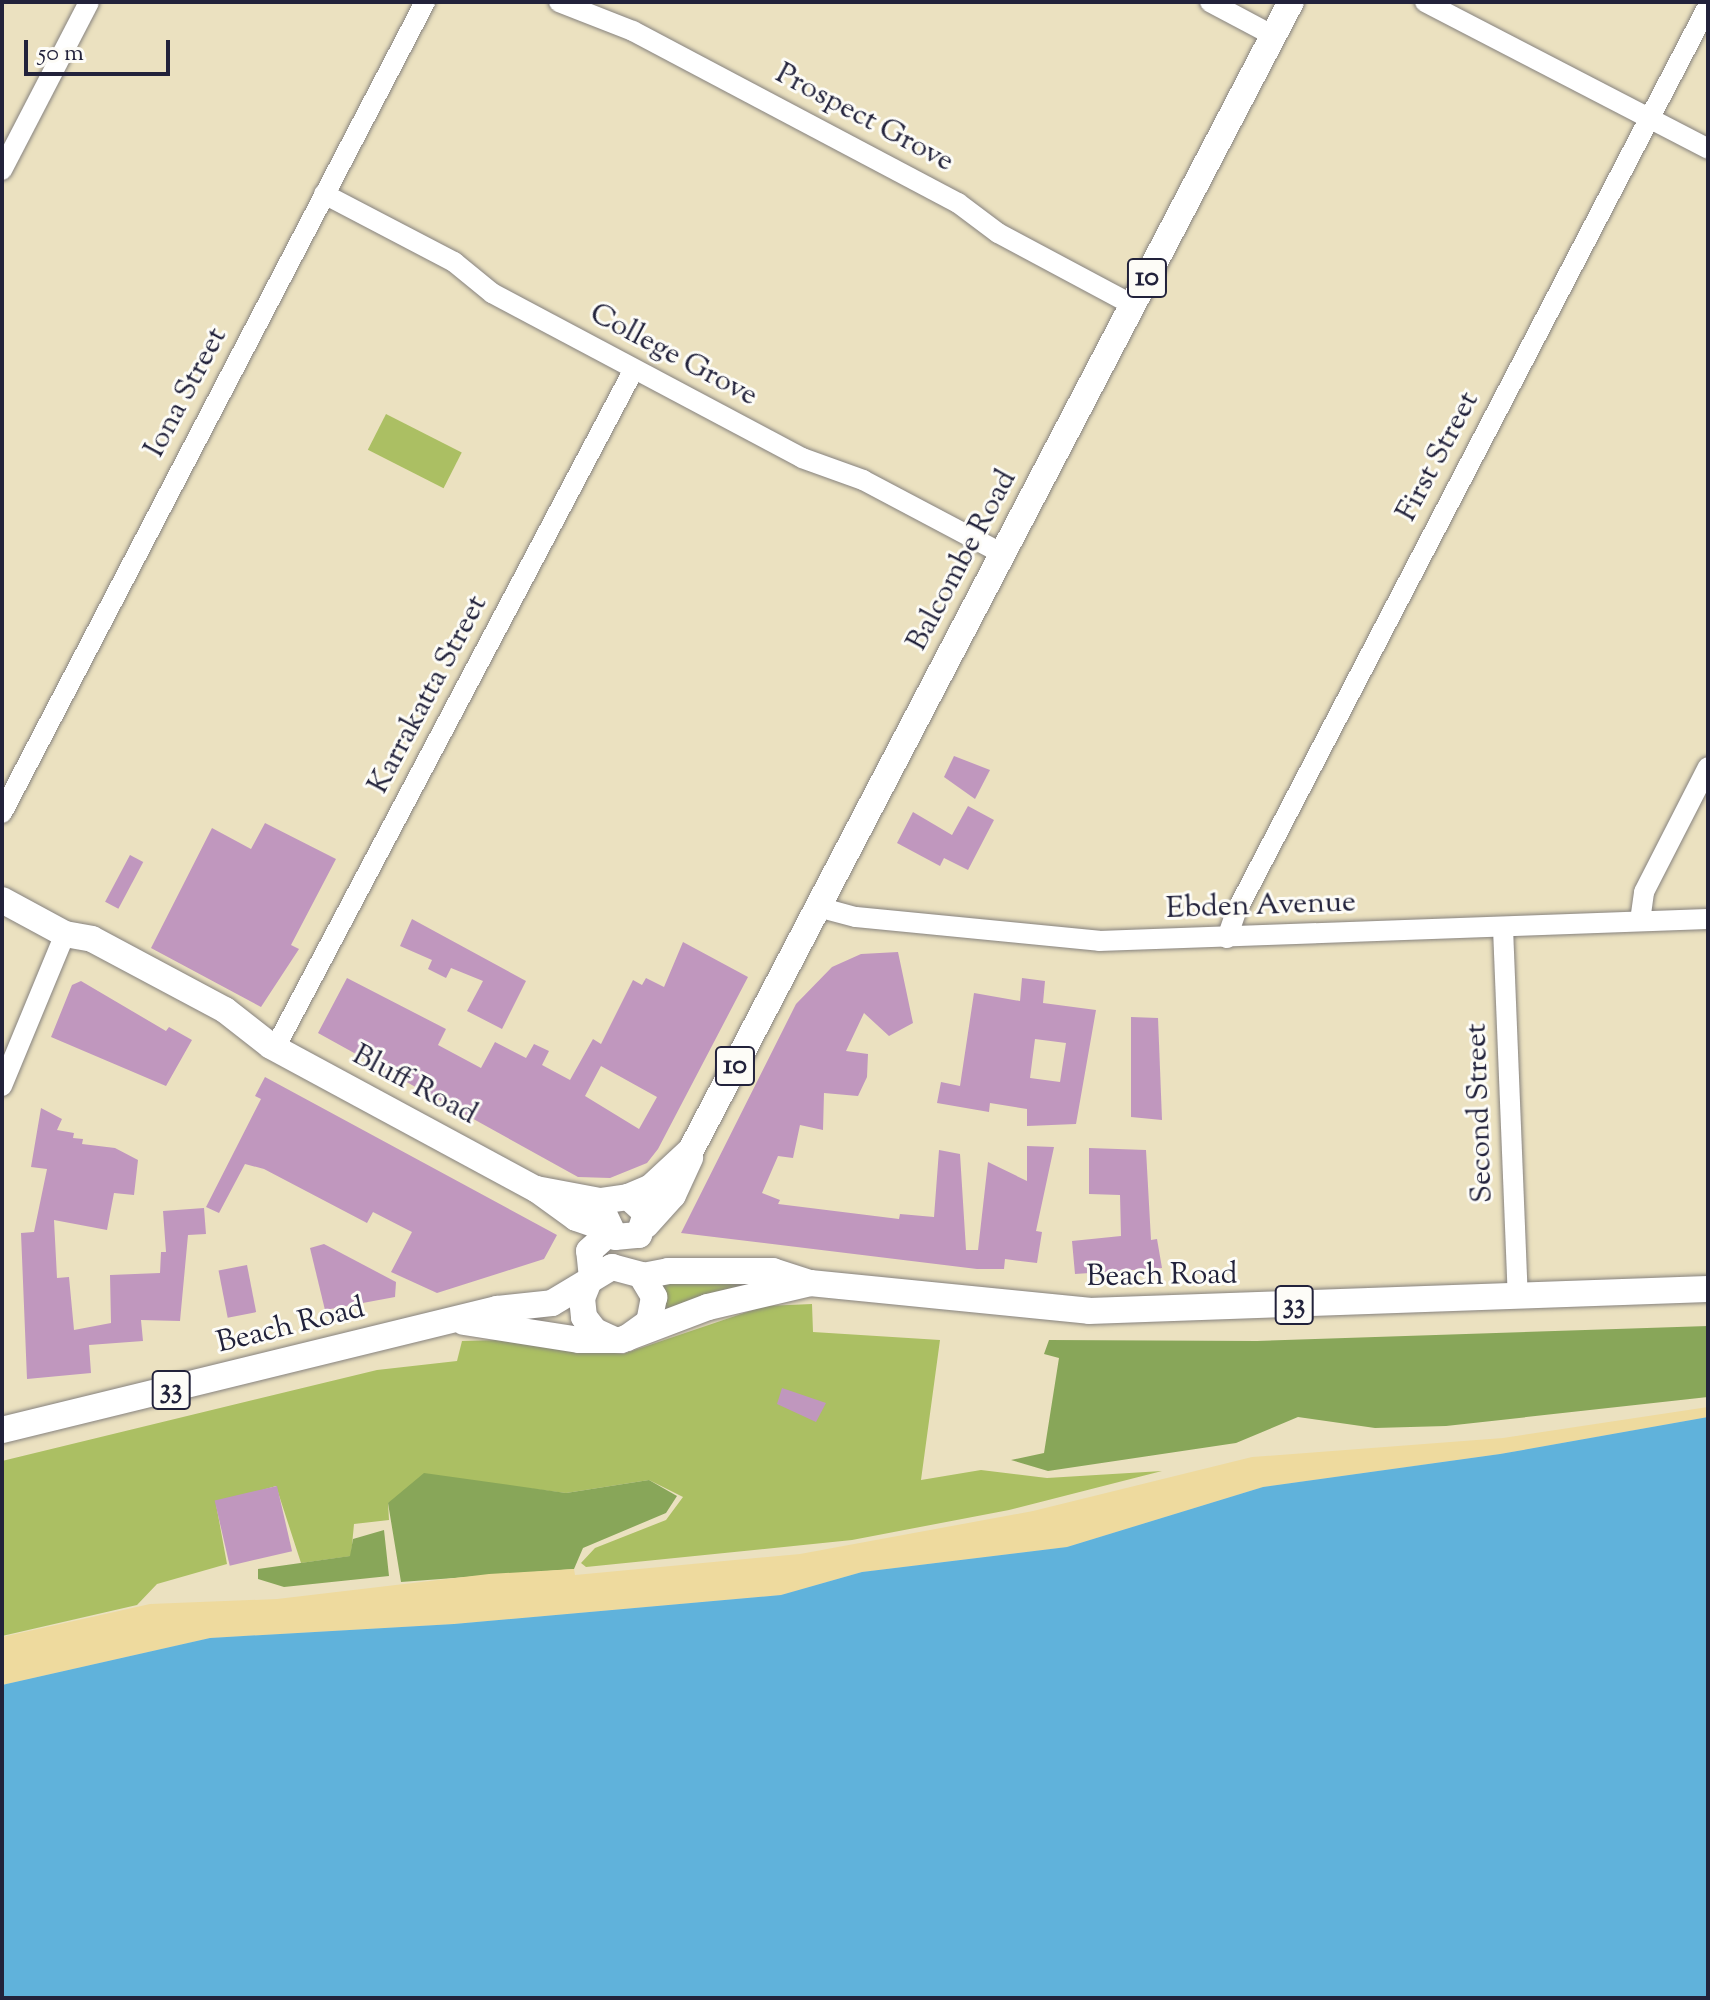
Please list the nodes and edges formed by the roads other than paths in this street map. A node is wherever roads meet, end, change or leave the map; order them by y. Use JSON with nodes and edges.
{"nodes":[{"id":1,"x":89,"y":2,"type":"edge"},
{"id":2,"x":425,"y":2,"type":"edge"},
{"id":3,"x":559,"y":2,"type":"edge"},
{"id":4,"x":1210,"y":2,"type":"edge"},
{"id":5,"x":1291,"y":2,"type":"edge"},
{"id":6,"x":1425,"y":2,"type":"edge"},
{"id":7,"x":1708,"y":6,"type":"edge"},
{"id":8,"x":1274,"y":36,"type":"junction"},
{"id":9,"x":1649,"y":119,"type":"junction"},
{"id":10,"x":1708,"y":149,"type":"edge"},
{"id":11,"x":2,"y":170,"type":"edge"},
{"id":12,"x":324,"y":194,"type":"junction"},
{"id":13,"x":1133,"y":305,"type":"junction"},
{"id":14,"x":634,"y":369,"type":"junction"},
{"id":15,"x":1003,"y":554,"type":"junction"},
{"id":16,"x":1708,"y":767,"type":"edge"},
{"id":17,"x":2,"y":813,"type":"edge"},
{"id":18,"x":2,"y":900,"type":"edge"},
{"id":19,"x":818,"y":907,"type":"junction"},
{"id":20,"x":1708,"y":919,"type":"edge"},
{"id":21,"x":1640,"y":921,"type":"junction"},
{"id":22,"x":1503,"y":928,"type":"junction"},
{"id":23,"x":65,"y":934,"type":"junction"},
{"id":24,"x":1227,"y":938,"type":"junction"},
{"id":25,"x":268,"y":1044,"type":"junction"},
{"id":26,"x":2,"y":1086,"type":"edge"},
{"id":27,"x":691,"y":1150,"type":"junction"},
{"id":28,"x":536,"y":1189,"type":"junction"},
{"id":29,"x":623,"y":1198,"type":"junction"},
{"id":30,"x":646,"y":1226,"type":"junction"},
{"id":31,"x":609,"y":1231,"type":"junction"},
{"id":32,"x":642,"y":1275,"type":"junction"},
{"id":33,"x":590,"y":1280,"type":"junction"},
{"id":34,"x":810,"y":1283,"type":"junction"},
{"id":35,"x":1708,"y":1289,"type":"edge"},
{"id":36,"x":1518,"y":1296,"type":"junction"},
{"id":37,"x":457,"y":1320,"type":"junction"},
{"id":38,"x":622,"y":1339,"type":"junction"},
{"id":39,"x":2,"y":1430,"type":"edge"}],
"edges":[{"from":1,"to":11,"type":"street"},
{"from":2,"to":12,"type":"street","name":"Iona Street"},
{"from":3,"to":13,"type":"street","name":"Prospect Grove"},
{"from":4,"to":8,"type":"street"},
{"from":5,"to":8,"type":"main road","name":"Balcombe Road","number":"10"},
{"from":6,"to":9,"type":"street"},
{"from":7,"to":9,"type":"street","name":"First Street"},
{"from":8,"to":13,"type":"main road","name":"Balcombe Road","number":"10"},
{"from":9,"to":10,"type":"street"},
{"from":9,"to":24,"type":"street","name":"First Street"},
{"from":12,"to":14,"type":"street","name":"College Grove"},
{"from":12,"to":17,"type":"street","name":"Iona Street"},
{"from":13,"to":15,"type":"main road","name":"Balcombe Road","number":"10"},
{"from":14,"to":15,"type":"street","name":"College Grove"},
{"from":14,"to":25,"type":"street","name":"Karrakatta Street"},
{"from":15,"to":19,"type":"main road","name":"Balcombe Road","number":"10"},
{"from":16,"to":21,"type":"street"},
{"from":18,"to":23,"type":"main road","name":"Bluff Road"},
{"from":19,"to":24,"type":"street","name":"Ebden Avenue"},
{"from":19,"to":27,"type":"main road","name":"Balcombe Road","number":"10"},
{"from":20,"to":21,"type":"street","name":"Ebden Avenue"},
{"from":21,"to":22,"type":"street","name":"Ebden Avenue"},
{"from":22,"to":24,"type":"street","name":"Ebden Avenue"},
{"from":22,"to":36,"type":"street","name":"Second Street"},
{"from":23,"to":25,"type":"main road","name":"Bluff Road"},
{"from":23,"to":26,"type":"street"},
{"from":25,"to":28,"type":"main road","name":"Bluff Road"},
{"from":27,"to":29,"type":"main road","name":"Balcombe Road","number":"10"},
{"from":27,"to":30,"type":"main road","name":"Balcombe Road","number":"10"},
{"from":28,"to":29,"type":"main road","name":"Bluff Road"},
{"from":28,"to":31,"type":"main road","name":"Bluff Road"},
{"from":29,"to":30,"type":"main road"},
{"from":29,"to":31,"type":"main road"},
{"from":30,"to":31,"type":"main road"},
{"from":30,"to":32,"type":"main road"},
{"from":31,"to":33,"type":"main road"},
{"from":32,"to":33,"type":"main road","name":"Beach Road","number":"33"},
{"from":32,"to":34,"type":"main road","name":"Beach Road","number":"33"},
{"from":32,"to":38,"type":"main road"},
{"from":33,"to":37,"type":"main road","name":"Beach Road","number":"33"},
{"from":33,"to":38,"type":"main road"},
{"from":34,"to":36,"type":"main road","name":"Beach Road","number":"33"},
{"from":34,"to":38,"type":"main road","name":"Beach Road","number":"33"},
{"from":35,"to":36,"type":"main road","name":"Beach Road","number":"33"},
{"from":37,"to":38,"type":"main road","name":"Beach Road","number":"33"},
{"from":37,"to":39,"type":"main road","name":"Beach Road","number":"33"}]}
